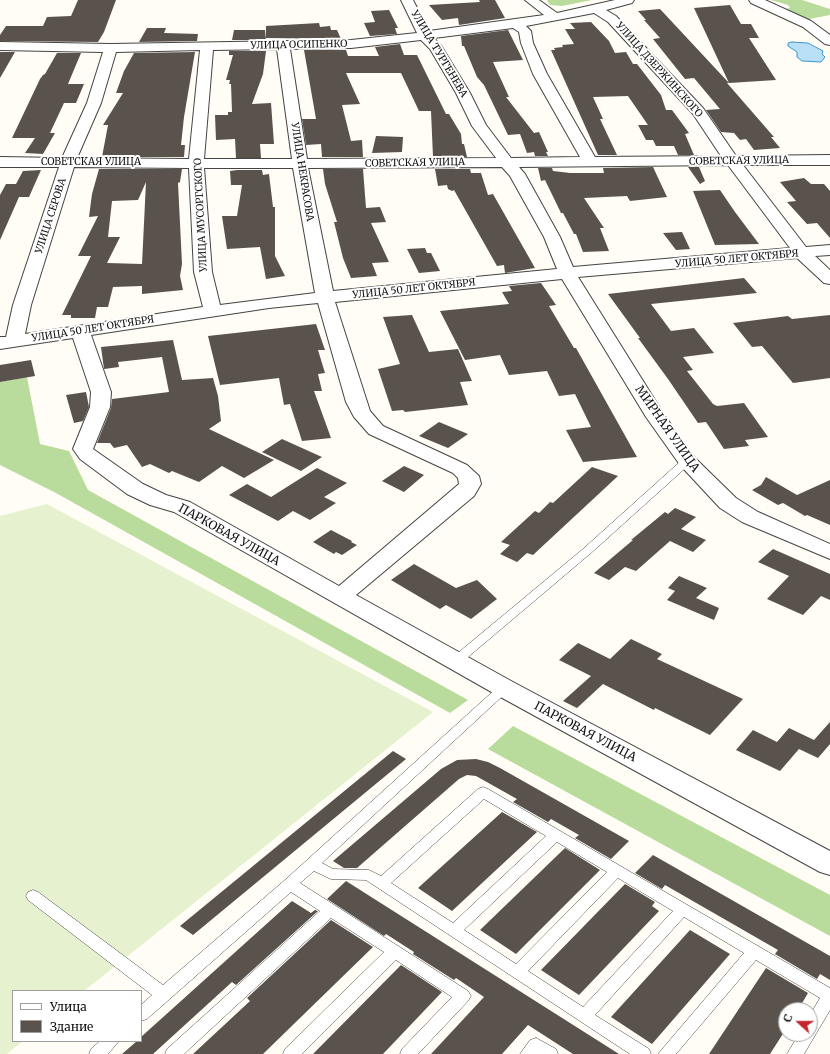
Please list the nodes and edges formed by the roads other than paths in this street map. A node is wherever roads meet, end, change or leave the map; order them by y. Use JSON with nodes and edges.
{"nodes":[{"id":1,"x":407,"y":0,"type":"edge"},
{"id":2,"x":531,"y":0,"type":"edge"},
{"id":3,"x":628,"y":0,"type":"edge"},
{"id":4,"x":755,"y":0,"type":"edge"},
{"id":5,"x":596,"y":9,"type":"junction"},
{"id":6,"x":555,"y":17,"type":"junction"},
{"id":7,"x":516,"y":24,"type":"junction"},
{"id":8,"x":425,"y":36,"type":"junction"},
{"id":9,"x":830,"y":41,"type":"edge"},
{"id":10,"x":0,"y":46,"type":"edge"},
{"id":11,"x":283,"y":46,"type":"junction"},
{"id":12,"x":207,"y":47,"type":"junction"},
{"id":13,"x":111,"y":48,"type":"junction"},
{"id":14,"x":830,"y":160,"type":"edge"},
{"id":15,"x":732,"y":161,"type":"junction"},
{"id":16,"x":0,"y":162,"type":"edge"},
{"id":17,"x":68,"y":162,"type":"junction"},
{"id":18,"x":506,"y":162,"type":"junction"},
{"id":19,"x":590,"y":162,"type":"junction"},
{"id":20,"x":196,"y":163,"type":"junction"},
{"id":21,"x":300,"y":164,"type":"junction"},
{"id":22,"x":830,"y":250,"type":"edge"},
{"id":23,"x":802,"y":253,"type":"junction"},
{"id":24,"x":567,"y":273,"type":"junction"},
{"id":25,"x":830,"y":279,"type":"edge"},
{"id":26,"x":325,"y":298,"type":"junction"},
{"id":27,"x":212,"y":310,"type":"junction"},
{"id":28,"x":80,"y":331,"type":"junction"},
{"id":29,"x":7,"y":342,"type":"edge"},
{"id":30,"x":687,"y":461,"type":"junction"},
{"id":31,"x":830,"y":552,"type":"edge"},
{"id":32,"x":341,"y":596,"type":"junction"},
{"id":33,"x":457,"y":660,"type":"junction"},
{"id":34,"x":504,"y":688,"type":"junction"},
{"id":35,"x":556,"y":835,"type":"junction"},
{"id":36,"x":313,"y":864,"type":"junction"},
{"id":37,"x":830,"y":864,"type":"edge"},
{"id":38,"x":617,"y":871,"type":"junction"},
{"id":39,"x":290,"y":884,"type":"junction"},
{"id":40,"x":381,"y":884,"type":"junction"},
{"id":41,"x":33,"y":896,"type":"dead end"},
{"id":42,"x":683,"y":909,"type":"junction"},
{"id":43,"x":330,"y":910,"type":"junction"},
{"id":44,"x":454,"y":931,"type":"junction"},
{"id":45,"x":754,"y":951,"type":"junction"},
{"id":46,"x":394,"y":952,"type":"junction"},
{"id":47,"x":517,"y":972,"type":"junction"},
{"id":48,"x":163,"y":994,"type":"junction"},
{"id":49,"x":830,"y":996,"type":"edge"},
{"id":50,"x":142,"y":1013,"type":"edge"},
{"id":51,"x":584,"y":1016,"type":"junction"},
{"id":52,"x":818,"y":1016,"type":"edge"},
{"id":53,"x":110,"y":1042,"type":"edge"},
{"id":54,"x":802,"y":1042,"type":"edge"},
{"id":55,"x":97,"y":1054,"type":"edge"},
{"id":56,"x":173,"y":1054,"type":"edge"},
{"id":57,"x":291,"y":1054,"type":"edge"},
{"id":58,"x":408,"y":1054,"type":"edge"},
{"id":59,"x":528,"y":1054,"type":"edge"},
{"id":60,"x":550,"y":1054,"type":"edge"},
{"id":61,"x":643,"y":1054,"type":"edge"},
{"id":62,"x":666,"y":1054,"type":"edge"},
{"id":63,"x":795,"y":1054,"type":"edge"}],
"edges":[{"from":1,"to":8,"type":"street","name":"УЛИЦА ТУРГЕНЕВА"},
{"from":2,"to":6,"type":"street"},
{"from":3,"to":5,"type":"street","name":"УЛИЦА ОСИПЕНКО"},
{"from":4,"to":9,"type":"street"},
{"from":5,"to":6,"type":"street","name":"УЛИЦА ОСИПЕНКО"},
{"from":5,"to":15,"type":"street","name":"УЛИЦА ДЗЕРЖИНСКОГО"},
{"from":6,"to":7,"type":"street","name":"УЛИЦА ОСИПЕНКО"},
{"from":7,"to":8,"type":"street","name":"УЛИЦА ОСИПЕНКО"},
{"from":7,"to":19,"type":"street"},
{"from":8,"to":11,"type":"street","name":"УЛИЦА ОСИПЕНКО"},
{"from":8,"to":18,"type":"street","name":"УЛИЦА ТУРГЕНЕВА"},
{"from":10,"to":13,"type":"street","name":"УЛИЦА ОСИПЕНКО"},
{"from":11,"to":12,"type":"street","name":"УЛИЦА ОСИПЕНКО"},
{"from":11,"to":21,"type":"street","name":"УЛИЦА НЕКРАСОВА"},
{"from":12,"to":13,"type":"street","name":"УЛИЦА ОСИПЕНКО"},
{"from":12,"to":20,"type":"street","name":"УЛИЦА МУСОРГСКОГО"},
{"from":13,"to":17,"type":"street","name":"УЛИЦА СЕРОВА"},
{"from":14,"to":15,"type":"street","name":"СОВЕТСКАЯ УЛИЦА"},
{"from":15,"to":19,"type":"street","name":"СОВЕТСКАЯ УЛИЦА"},
{"from":15,"to":23,"type":"street","name":"УЛИЦА ДЗЕРЖИНСКОГО"},
{"from":16,"to":17,"type":"street","name":"СОВЕТСКАЯ УЛИЦА"},
{"from":17,"to":20,"type":"street","name":"СОВЕТСКАЯ УЛИЦА"},
{"from":17,"to":29,"type":"street","name":"УЛИЦА СЕРОВА"},
{"from":18,"to":19,"type":"street","name":"СОВЕТСКАЯ УЛИЦА"},
{"from":18,"to":21,"type":"street","name":"СОВЕТСКАЯ УЛИЦА"},
{"from":18,"to":24,"type":"street","name":"УЛИЦА ТУРГЕНЕВА"},
{"from":20,"to":21,"type":"street","name":"СОВЕТСКАЯ УЛИЦА"},
{"from":20,"to":27,"type":"street","name":"УЛИЦА МУСОРГСКОГО"},
{"from":21,"to":26,"type":"street","name":"УЛИЦА НЕКРАСОВА"},
{"from":22,"to":23,"type":"street","name":"УЛИЦА 50 ЛЕТ ОКТЯБРЯ"},
{"from":23,"to":24,"type":"street","name":"УЛИЦА 50 ЛЕТ ОКТЯБРЯ"},
{"from":23,"to":25,"type":"street","name":"УЛИЦА ДЗЕРЖИНСКОГО"},
{"from":24,"to":26,"type":"street","name":"УЛИЦА 50 ЛЕТ ОКТЯБРЯ"},
{"from":24,"to":30,"type":"street","name":"МИРНАЯ УЛИЦА"},
{"from":26,"to":27,"type":"street","name":"УЛИЦА 50 ЛЕТ ОКТЯБРЯ"},
{"from":26,"to":32,"type":"street"},
{"from":27,"to":28,"type":"street","name":"УЛИЦА 50 ЛЕТ ОКТЯБРЯ"},
{"from":28,"to":29,"type":"street","name":"УЛИЦА 50 ЛЕТ ОКТЯБРЯ"},
{"from":28,"to":32,"type":"street","name":"ПАРКОВАЯ УЛИЦА"},
{"from":30,"to":31,"type":"street","name":"МИРНАЯ УЛИЦА"},
{"from":30,"to":33,"type":"lane"},
{"from":32,"to":33,"type":"street","name":"ПАРКОВАЯ УЛИЦА"},
{"from":33,"to":34,"type":"street","name":"ПАРКОВАЯ УЛИЦА"},
{"from":34,"to":36,"type":"lane"},
{"from":34,"to":37,"type":"street","name":"ПАРКОВАЯ УЛИЦА"},
{"from":35,"to":38,"type":"lane"},
{"from":35,"to":40,"type":"lane"},
{"from":35,"to":44,"type":"lane"},
{"from":36,"to":39,"type":"lane"},
{"from":36,"to":40,"type":"lane"},
{"from":38,"to":42,"type":"lane"},
{"from":38,"to":47,"type":"lane"},
{"from":39,"to":43,"type":"lane"},
{"from":39,"to":48,"type":"lane"},
{"from":40,"to":44,"type":"lane"},
{"from":41,"to":48,"type":"lane"},
{"from":42,"to":45,"type":"lane"},
{"from":42,"to":51,"type":"lane"},
{"from":43,"to":46,"type":"lane"},
{"from":43,"to":56,"type":"lane"},
{"from":44,"to":47,"type":"lane"},
{"from":45,"to":49,"type":"lane"},
{"from":45,"to":62,"type":"lane"},
{"from":46,"to":57,"type":"lane"},
{"from":46,"to":58,"type":"lane"},
{"from":47,"to":51,"type":"lane"},
{"from":48,"to":50,"type":"lane"},
{"from":49,"to":52,"type":"lane"},
{"from":51,"to":61,"type":"lane"},
{"from":53,"to":55,"type":"lane"},
{"from":54,"to":63,"type":"lane"},
{"from":59,"to":60,"type":"lane"}]}
